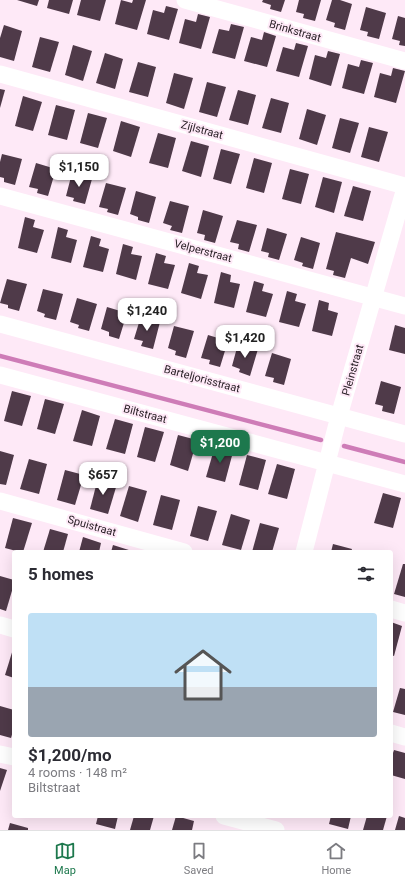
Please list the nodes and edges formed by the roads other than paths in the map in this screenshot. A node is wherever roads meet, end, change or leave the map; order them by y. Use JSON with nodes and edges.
{"nodes":[{"id":1,"x":185,"y":0,"type":"edge"},
{"id":2,"x":405,"y":61,"type":"edge"},
{"id":3,"x":0,"y":74,"type":"edge"},
{"id":4,"x":405,"y":187,"type":"edge"},
{"id":5,"x":0,"y":196,"type":"edge"},
{"id":6,"x":374,"y":298,"type":"junction"},
{"id":7,"x":405,"y":306,"type":"edge"},
{"id":8,"x":0,"y":324,"type":"edge"},
{"id":9,"x":0,"y":375,"type":"edge"},
{"id":10,"x":339,"y":416,"type":"junction"},
{"id":11,"x":405,"y":434,"type":"edge"},
{"id":12,"x":327,"y":463,"type":"junction"},
{"id":13,"x":405,"y":484,"type":"edge"},
{"id":14,"x":0,"y":501,"type":"edge"},
{"id":15,"x":177,"y":550,"type":"edge"},
{"id":16,"x":305,"y":550,"type":"edge"},
{"id":17,"x":393,"y":610,"type":"edge"},
{"id":18,"x":405,"y":613,"type":"edge"},
{"id":19,"x":0,"y":625,"type":"edge"},
{"id":20,"x":12,"y":628,"type":"edge"},
{"id":21,"x":393,"y":734,"type":"edge"},
{"id":22,"x":405,"y":737,"type":"edge"},
{"id":23,"x":0,"y":754,"type":"edge"},
{"id":24,"x":12,"y":757,"type":"edge"},
{"id":25,"x":229,"y":820,"type":"edge"},
{"id":26,"x":276,"y":830,"type":"edge"}],
"edges":[{"from":1,"to":2,"type":"street","name":"Brinkstraat"},
{"from":3,"to":4,"type":"street","name":"Zijlstraat"},
{"from":4,"to":6,"type":"street","name":"Pleinstraat"},
{"from":5,"to":6,"type":"street","name":"Velperstraat"},
{"from":6,"to":7,"type":"street","name":"Velperstraat"},
{"from":6,"to":10,"type":"street","name":"Pleinstraat"},
{"from":8,"to":10,"type":"street","name":"Barteljorisstraat"},
{"from":9,"to":12,"type":"street","name":"Biltstraat"},
{"from":10,"to":11,"type":"street","name":"Barteljorisstraat"},
{"from":10,"to":12,"type":"street","name":"Pleinstraat"},
{"from":12,"to":13,"type":"street","name":"Biltstraat"},
{"from":12,"to":16,"type":"street","name":"Pleinstraat"},
{"from":14,"to":15,"type":"street","name":"Spuistraat"},
{"from":17,"to":18,"type":"street"},
{"from":19,"to":20,"type":"street"},
{"from":21,"to":22,"type":"street"},
{"from":23,"to":24,"type":"street"},
{"from":25,"to":26,"type":"street"}]}
